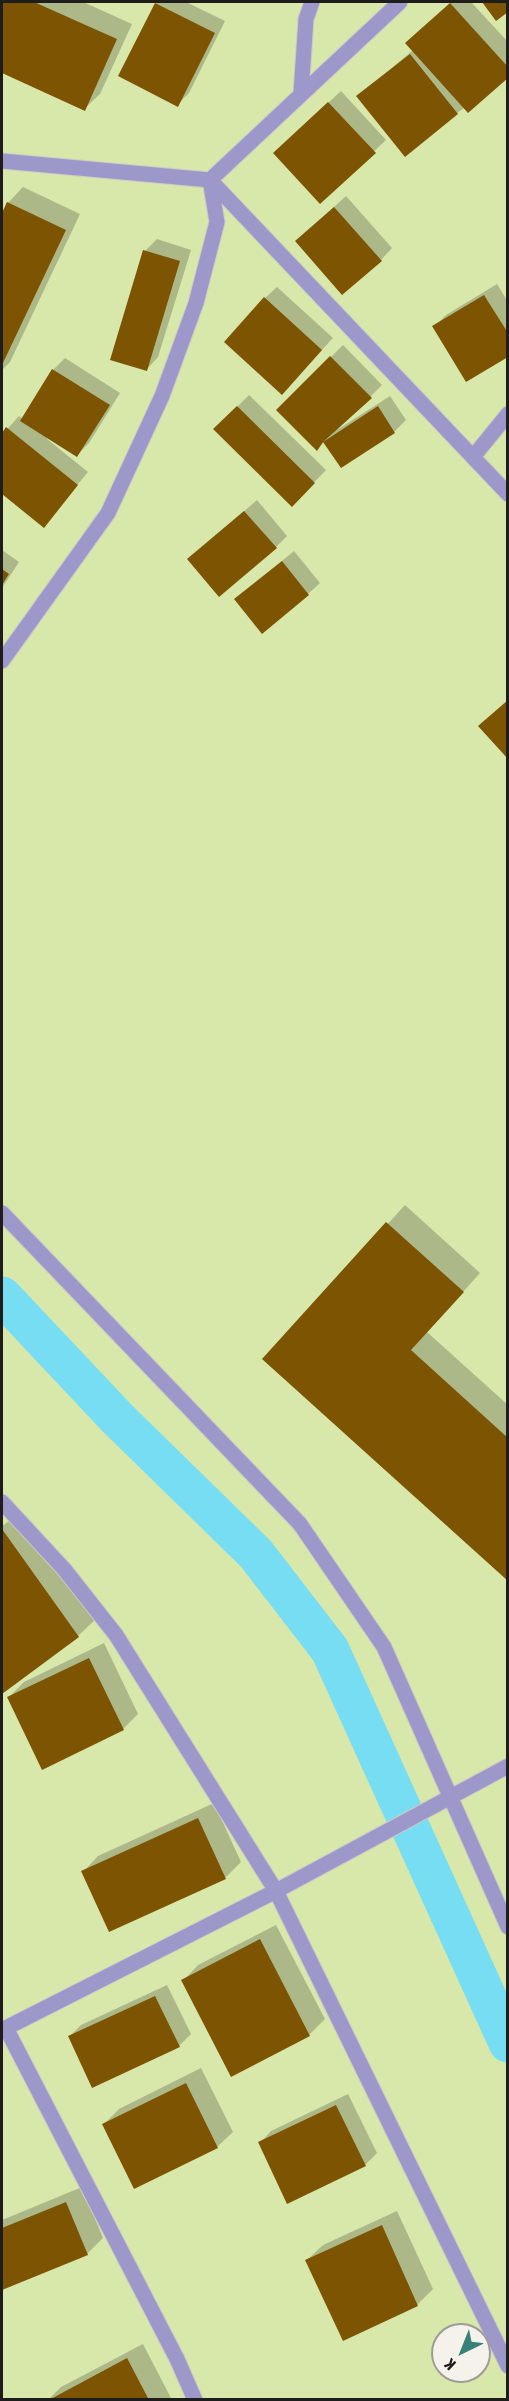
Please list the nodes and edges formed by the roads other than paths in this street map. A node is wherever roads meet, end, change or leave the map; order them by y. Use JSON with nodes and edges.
{"nodes":[{"id":1,"x":312,"y":2,"type":"edge"},
{"id":2,"x":400,"y":2,"type":"edge"},
{"id":3,"x":301,"y":93,"type":"junction"},
{"id":4,"x":2,"y":161,"type":"edge"},
{"id":5,"x":210,"y":180,"type":"junction"},
{"id":6,"x":507,"y":414,"type":"edge"},
{"id":7,"x":473,"y":457,"type":"junction"},
{"id":8,"x":507,"y":494,"type":"edge"},
{"id":9,"x":2,"y":661,"type":"edge"},
{"id":10,"x":2,"y":1213,"type":"edge"},
{"id":11,"x":2,"y":1502,"type":"edge"},
{"id":12,"x":507,"y":1766,"type":"edge"},
{"id":13,"x":451,"y":1798,"type":"junction"},
{"id":14,"x":276,"y":1891,"type":"junction"},
{"id":15,"x":507,"y":1927,"type":"edge"},
{"id":16,"x":4,"y":2029,"type":"edge"},
{"id":17,"x":507,"y":2366,"type":"edge"},
{"id":18,"x":195,"y":2400,"type":"edge"}],
"edges":[{"from":1,"to":3,"type":"street"},
{"from":2,"to":3,"type":"street"},
{"from":3,"to":5,"type":"street"},
{"from":4,"to":5,"type":"street"},
{"from":5,"to":7,"type":"street"},
{"from":5,"to":9,"type":"street"},
{"from":6,"to":7,"type":"street"},
{"from":7,"to":8,"type":"street"},
{"from":10,"to":13,"type":"street"},
{"from":11,"to":14,"type":"street"},
{"from":12,"to":13,"type":"street"},
{"from":13,"to":14,"type":"street"},
{"from":13,"to":15,"type":"street"},
{"from":14,"to":16,"type":"street"},
{"from":14,"to":17,"type":"street"},
{"from":16,"to":18,"type":"street"}]}
